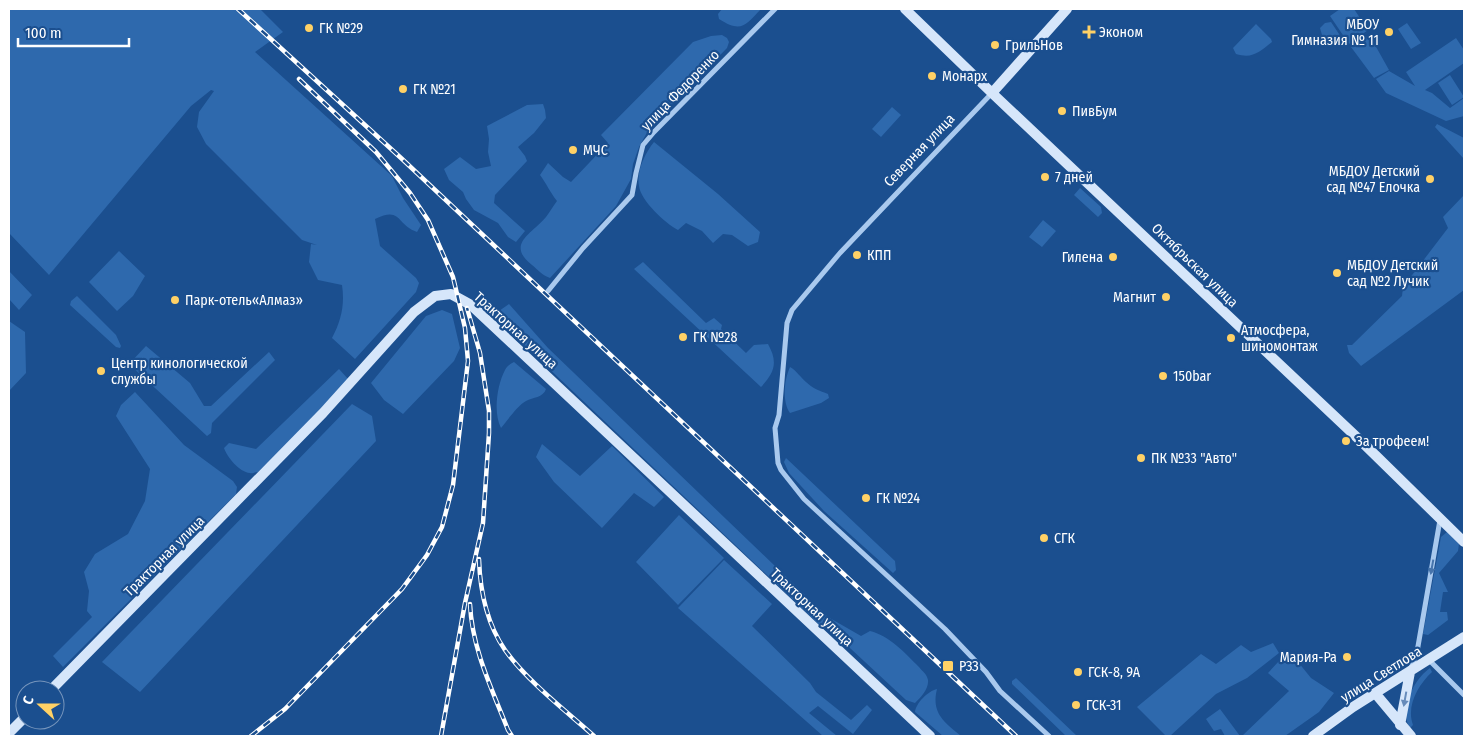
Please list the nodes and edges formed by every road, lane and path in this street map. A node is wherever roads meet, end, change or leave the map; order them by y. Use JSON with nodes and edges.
{"nodes":[{"id":1,"x":775,"y":9,"type":"edge"},
{"id":2,"x":905,"y":9,"type":"edge"},
{"id":3,"x":1067,"y":9,"type":"edge"},
{"id":4,"x":992,"y":94,"type":"junction"},
{"id":5,"x":548,"y":291,"type":"dead end"},
{"id":6,"x":1440,"y":519,"type":"junction"},
{"id":7,"x":1464,"y":542,"type":"edge"},
{"id":8,"x":1464,"y":637,"type":"edge"},
{"id":9,"x":1429,"y":660,"type":"junction"},
{"id":10,"x":1410,"y":672,"type":"junction"},
{"id":11,"x":61,"y":680,"type":"edge"},
{"id":12,"x":1375,"y":693,"type":"junction"},
{"id":13,"x":1464,"y":695,"type":"edge"},
{"id":14,"x":1400,"y":725,"type":"junction"},
{"id":15,"x":930,"y":736,"type":"edge"},
{"id":16,"x":1049,"y":736,"type":"edge"},
{"id":17,"x":1313,"y":736,"type":"edge"},
{"id":18,"x":1410,"y":736,"type":"edge"}],
"edges":[{"from":1,"to":5,"type":"street","name":"улица Федоренко"},
{"from":2,"to":4,"type":"main road","name":"Октябрьская улица"},
{"from":3,"to":4,"type":"main road","name":"Северная улица"},
{"from":4,"to":6,"type":"main road","name":"Октябрьская улица"},
{"from":4,"to":16,"type":"street","name":"Северная улица"},
{"from":6,"to":7,"type":"main road","name":"Октябрьская улица"},
{"from":6,"to":10,"type":"street","one_way":true},
{"from":8,"to":9,"type":"main road","name":"улица Светлова"},
{"from":9,"to":10,"type":"main road","name":"улица Светлова"},
{"from":9,"to":13,"type":"street"},
{"from":10,"to":12,"type":"main road","name":"улица Светлова"},
{"from":10,"to":14,"type":"main road","one_way":true},
{"from":11,"to":15,"type":"main road","name":"Тракторная улица"},
{"from":12,"to":14,"type":"main road"},
{"from":12,"to":17,"type":"main road","name":"улица Светлова"},
{"from":14,"to":18,"type":"main road"}]}
